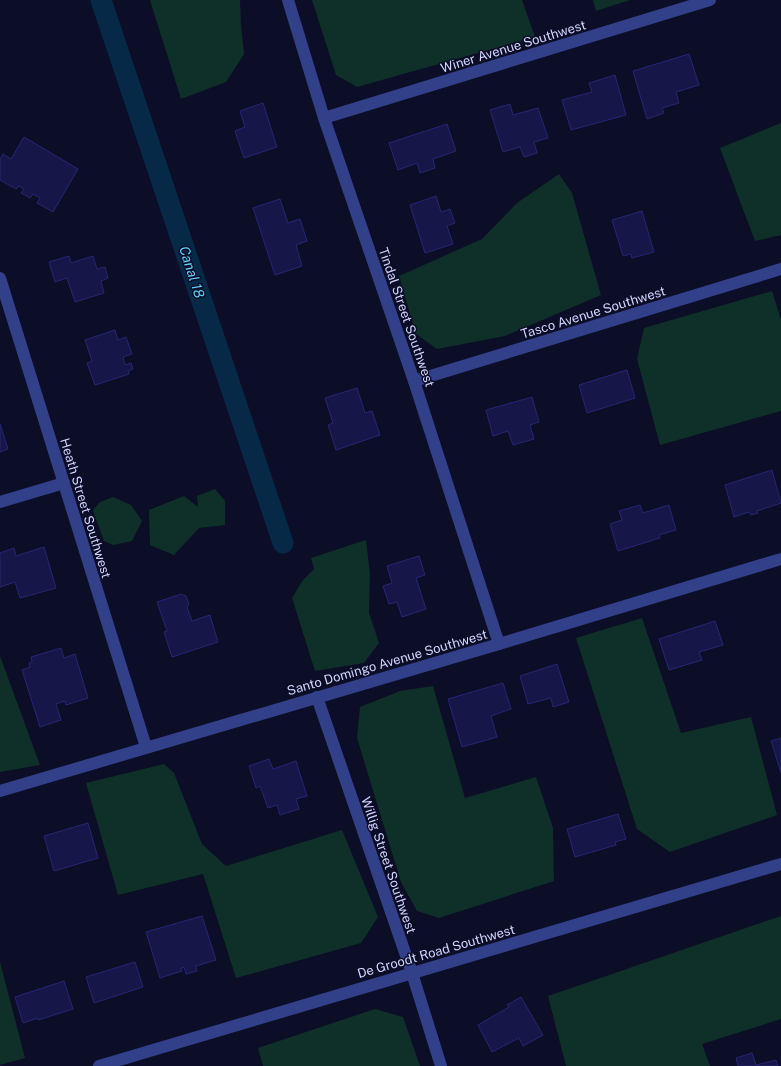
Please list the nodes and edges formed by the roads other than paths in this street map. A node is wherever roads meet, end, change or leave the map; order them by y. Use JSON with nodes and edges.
{"nodes":[{"id":1,"x":288,"y":0,"type":"edge"},
{"id":2,"x":710,"y":0,"type":"edge"},
{"id":3,"x":324,"y":118,"type":"junction"},
{"id":4,"x":781,"y":269,"type":"edge"},
{"id":5,"x":0,"y":278,"type":"edge"},
{"id":6,"x":414,"y":381,"type":"junction"},
{"id":7,"x":64,"y":483,"type":"junction"},
{"id":8,"x":0,"y":502,"type":"edge"},
{"id":9,"x":781,"y":559,"type":"edge"},
{"id":10,"x":499,"y":644,"type":"junction"},
{"id":11,"x":317,"y":697,"type":"junction"},
{"id":12,"x":146,"y":747,"type":"junction"},
{"id":13,"x":0,"y":791,"type":"edge"},
{"id":14,"x":781,"y":864,"type":"edge"},
{"id":15,"x":412,"y":973,"type":"junction"},
{"id":16,"x":100,"y":1066,"type":"edge"},
{"id":17,"x":442,"y":1066,"type":"edge"}],
"edges":[{"from":1,"to":3,"type":"street","name":"Tindal Street Southwest"},
{"from":2,"to":3,"type":"street","name":"Winer Avenue Southwest"},
{"from":3,"to":6,"type":"street","name":"Tindal Street Southwest"},
{"from":4,"to":6,"type":"street","name":"Tasco Avenue Southwest"},
{"from":5,"to":7,"type":"street","name":"Heath Street Southwest"},
{"from":6,"to":10,"type":"street","name":"Tindal Street Southwest"},
{"from":7,"to":8,"type":"street"},
{"from":7,"to":12,"type":"street","name":"Heath Street Southwest"},
{"from":9,"to":10,"type":"street","name":"Santo Domingo Avenue Southwest"},
{"from":10,"to":11,"type":"street","name":"Santo Domingo Avenue Southwest"},
{"from":11,"to":12,"type":"street","name":"Santo Domingo Avenue Southwest"},
{"from":11,"to":15,"type":"street","name":"Willig Street Southwest"},
{"from":12,"to":13,"type":"street","name":"Santo Domingo Avenue Southwest"},
{"from":14,"to":15,"type":"street","name":"De Groodt Road Southwest"},
{"from":15,"to":16,"type":"street","name":"De Groodt Road Southwest"},
{"from":15,"to":17,"type":"street","name":"Willig Street Southwest"}]}
